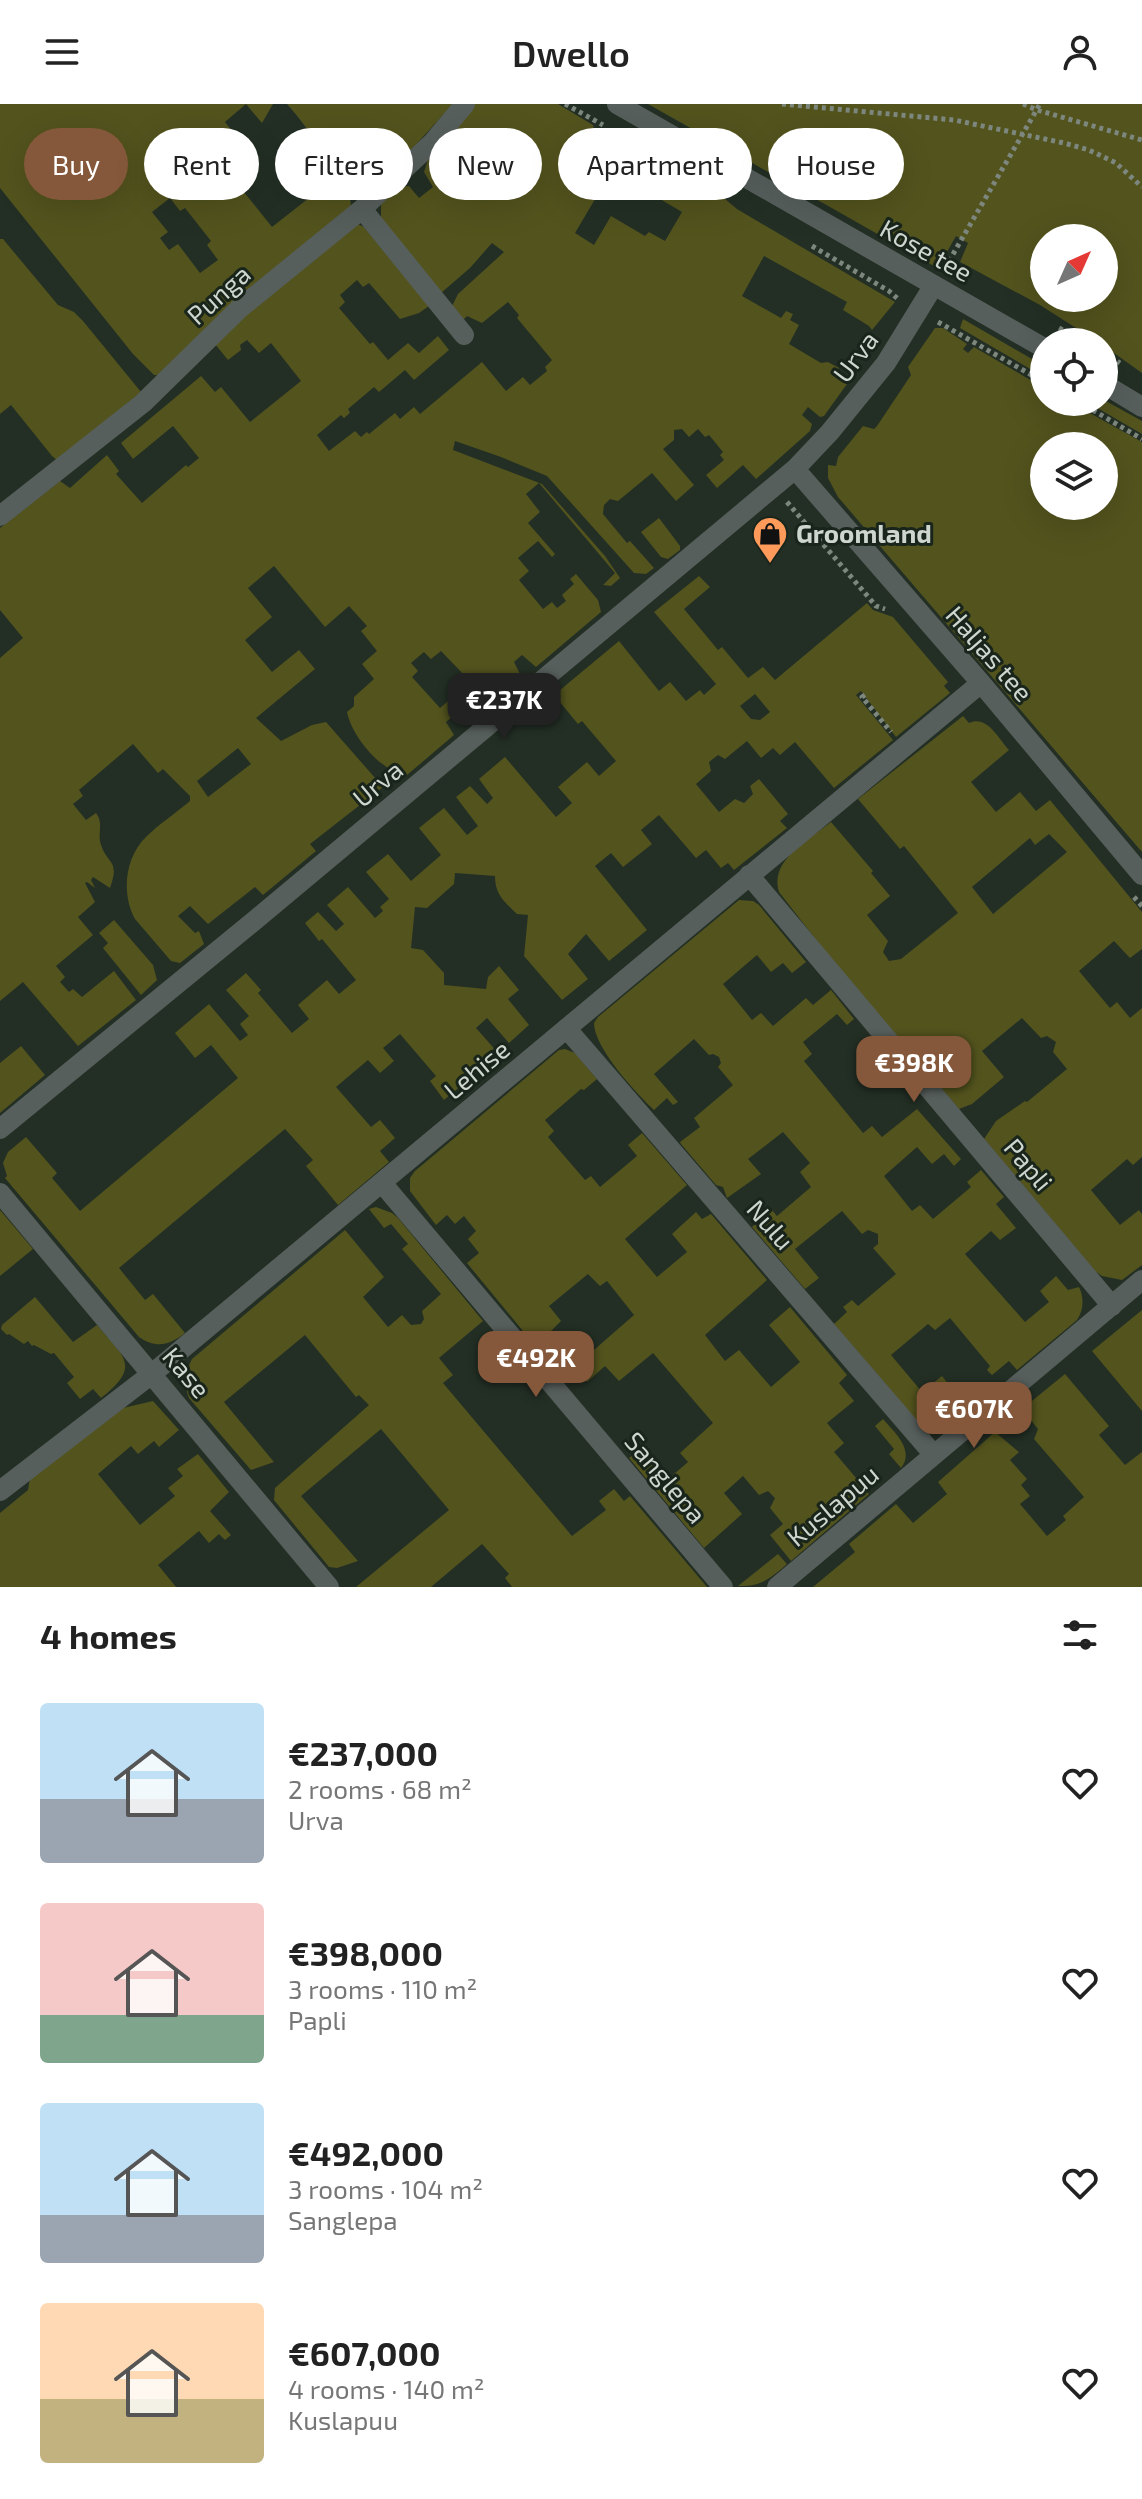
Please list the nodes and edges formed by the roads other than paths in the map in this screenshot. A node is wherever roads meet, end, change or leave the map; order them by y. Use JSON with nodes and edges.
{"nodes":[{"id":1,"x":465,"y":104,"type":"edge"},
{"id":2,"x":617,"y":104,"type":"edge"},
{"id":3,"x":362,"y":209,"type":"junction"},
{"id":4,"x":934,"y":285,"type":"junction"},
{"id":5,"x":464,"y":335,"type":"dead end"},
{"id":6,"x":1030,"y":340,"type":"edge"},
{"id":7,"x":1118,"y":392,"type":"edge"},
{"id":8,"x":1142,"y":407,"type":"edge"},
{"id":9,"x":795,"y":469,"type":"junction"},
{"id":10,"x":0,"y":516,"type":"edge"},
{"id":11,"x":981,"y":683,"type":"junction"},
{"id":12,"x":749,"y":875,"type":"junction"},
{"id":13,"x":1142,"y":875,"type":"edge"},
{"id":14,"x":567,"y":1029,"type":"junction"},
{"id":15,"x":0,"y":1129,"type":"edge"},
{"id":16,"x":382,"y":1183,"type":"junction"},
{"id":17,"x":0,"y":1193,"type":"edge"},
{"id":18,"x":1142,"y":1280,"type":"edge"},
{"id":19,"x":1112,"y":1306,"type":"junction"},
{"id":20,"x":153,"y":1373,"type":"junction"},
{"id":21,"x":934,"y":1455,"type":"junction"},
{"id":22,"x":0,"y":1491,"type":"edge"},
{"id":23,"x":329,"y":1587,"type":"edge"},
{"id":24,"x":723,"y":1587,"type":"edge"},
{"id":25,"x":777,"y":1587,"type":"edge"}],
"edges":[{"from":1,"to":3,"type":"street","name":"Punga"},
{"from":2,"to":4,"type":"street","name":"Kose tee"},
{"from":3,"to":5,"type":"street"},
{"from":3,"to":10,"type":"street","name":"Punga"},
{"from":4,"to":6,"type":"street","name":"Kose tee"},
{"from":4,"to":9,"type":"street","name":"Urva"},
{"from":7,"to":8,"type":"street"},
{"from":9,"to":11,"type":"street","name":"Haljas tee"},
{"from":9,"to":15,"type":"street","name":"Urva"},
{"from":11,"to":12,"type":"street","name":"Lehise"},
{"from":11,"to":13,"type":"street","name":"Haljas tee"},
{"from":12,"to":14,"type":"street","name":"Lehise"},
{"from":12,"to":19,"type":"street","name":"Papli"},
{"from":14,"to":16,"type":"street","name":"Lehise"},
{"from":14,"to":21,"type":"street","name":"Nulu"},
{"from":16,"to":20,"type":"street","name":"Lehise"},
{"from":16,"to":24,"type":"street","name":"Sanglepa"},
{"from":17,"to":20,"type":"street","name":"Kase"},
{"from":18,"to":19,"type":"street","name":"Kuslapuu"},
{"from":19,"to":21,"type":"street","name":"Kuslapuu"},
{"from":20,"to":22,"type":"street","name":"Lehise"},
{"from":20,"to":23,"type":"street","name":"Kase"},
{"from":21,"to":25,"type":"street","name":"Kuslapuu"}]}
